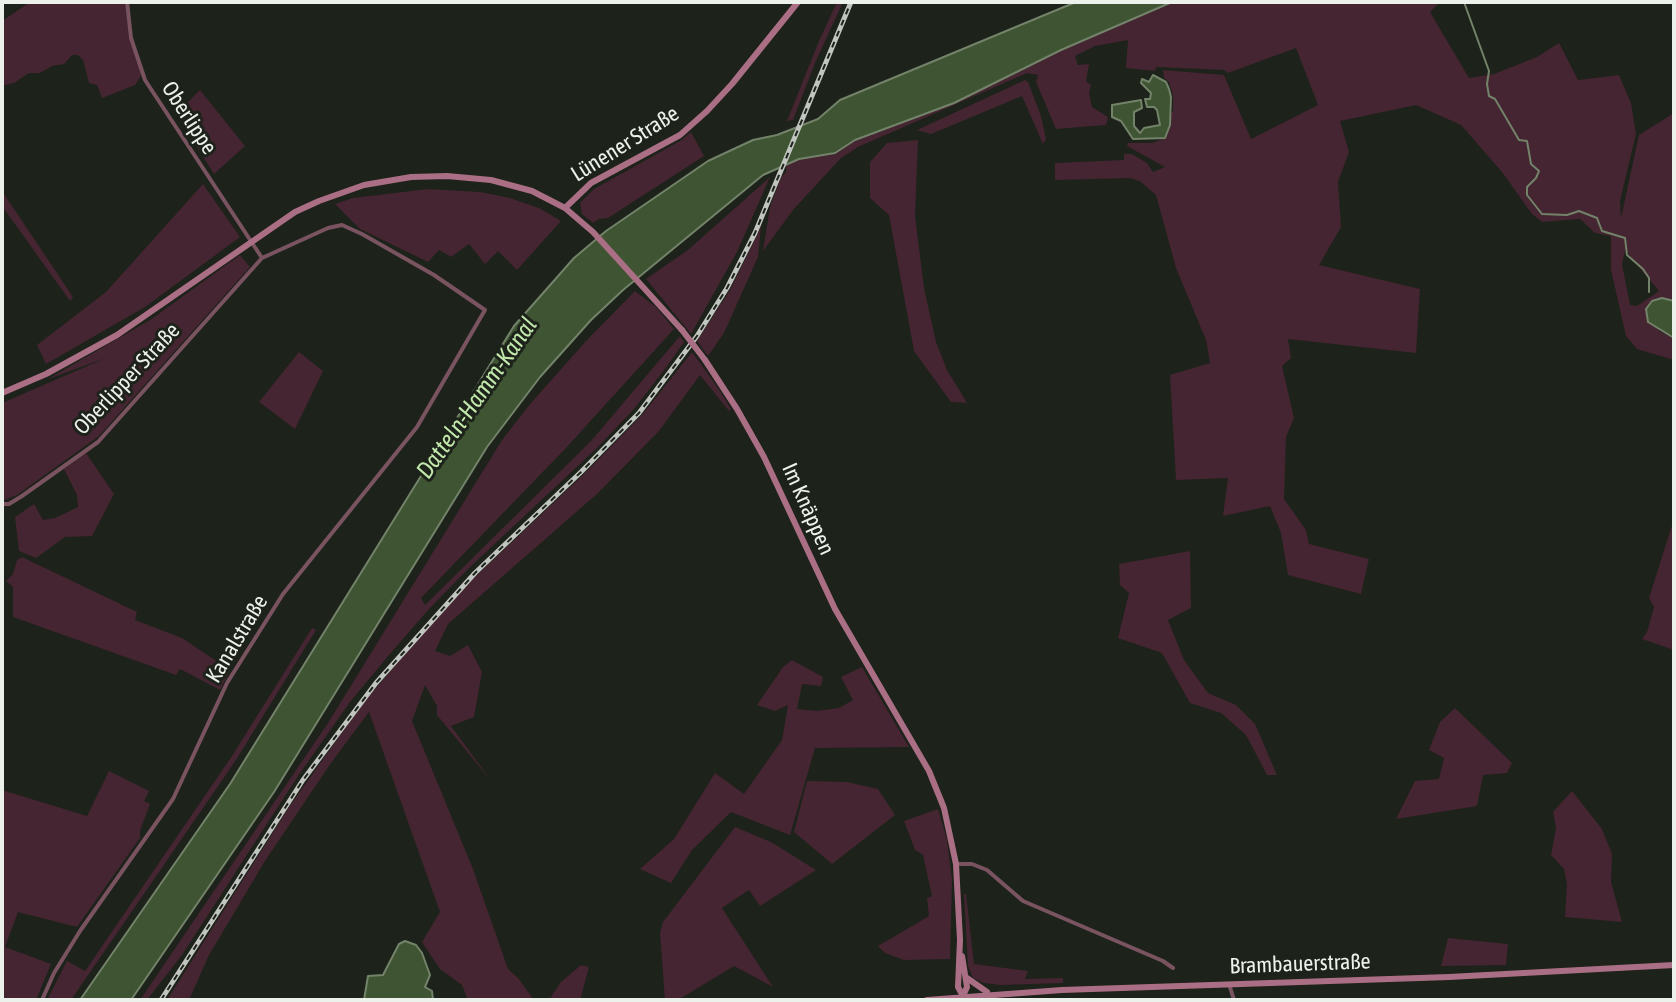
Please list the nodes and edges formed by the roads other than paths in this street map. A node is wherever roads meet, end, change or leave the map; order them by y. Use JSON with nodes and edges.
{"nodes":[{"id":1,"x":127,"y":2,"type":"edge"},
{"id":2,"x":798,"y":2,"type":"edge"},
{"id":3,"x":565,"y":208,"type":"junction"},
{"id":4,"x":251,"y":241,"type":"junction"},
{"id":5,"x":262,"y":258,"type":"junction"},
{"id":6,"x":485,"y":310,"type":"joint"},
{"id":7,"x":2,"y":393,"type":"edge"},
{"id":8,"x":2,"y":504,"type":"edge"},
{"id":9,"x":956,"y":864,"type":"junction"},
{"id":10,"x":960,"y":940,"type":"junction"},
{"id":11,"x":1674,"y":965,"type":"edge"},
{"id":12,"x":1173,"y":968,"type":"dead end"},
{"id":13,"x":966,"y":977,"type":"junction"},
{"id":14,"x":1229,"y":984,"type":"junction"},
{"id":15,"x":990,"y":994,"type":"junction"},
{"id":16,"x":963,"y":996,"type":"junction"},
{"id":17,"x":42,"y":1000,"type":"edge"},
{"id":18,"x":927,"y":1000,"type":"edge"},
{"id":19,"x":1234,"y":1000,"type":"edge"}],
"edges":[{"from":1,"to":4,"type":"street","name":"Oberlippe"},
{"from":2,"to":3,"type":"street","name":"Lünener Straße"},
{"from":3,"to":4,"type":"street","name":"Oberlipper Straße"},
{"from":3,"to":9,"type":"street","name":"Im Knäppen","bridge":true},
{"from":4,"to":5,"type":"street"},
{"from":4,"to":7,"type":"street","name":"Oberlipper Straße"},
{"from":5,"to":6,"type":"street","name":"Oberlipper Straße"},
{"from":5,"to":8,"type":"street","name":"Oberlipper Straße"},
{"from":6,"to":17,"type":"street","name":"Kanalstraße"},
{"from":9,"to":10,"type":"street","name":"Im Knäppen"},
{"from":9,"to":12,"type":"street"},
{"from":10,"to":13,"type":"street"},
{"from":10,"to":16,"type":"street","name":"Im Knäppen"},
{"from":11,"to":14,"type":"street","name":"Brambauerstraße"},
{"from":13,"to":15,"type":"street"},
{"from":13,"to":16,"type":"street"},
{"from":14,"to":15,"type":"street","name":"Brambauerstraße"},
{"from":14,"to":19,"type":"street"},
{"from":15,"to":16,"type":"street","name":"Brambauerstraße"},
{"from":16,"to":18,"type":"street","name":"Brambauerstraße"}]}
